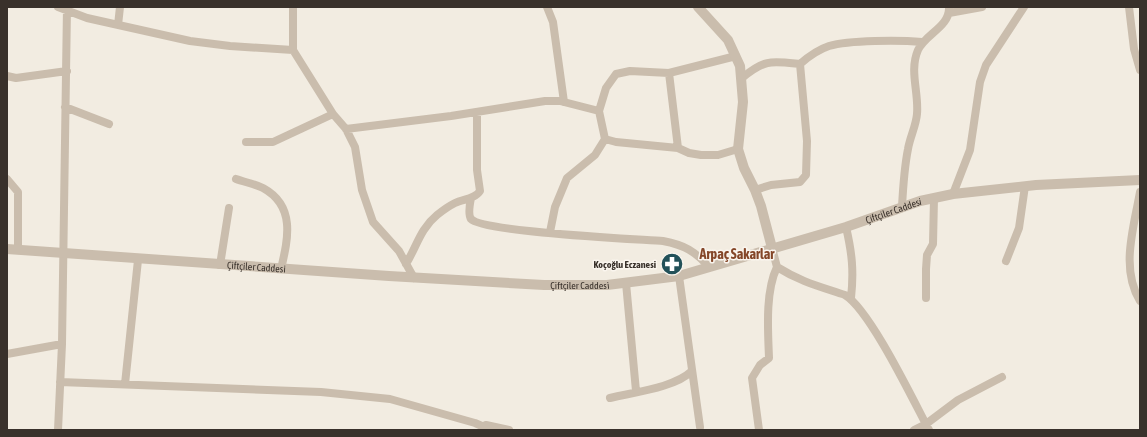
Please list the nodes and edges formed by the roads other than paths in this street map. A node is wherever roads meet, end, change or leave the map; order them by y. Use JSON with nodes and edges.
{"nodes":[{"id":1,"x":58,"y":7,"type":"edge"},
{"id":2,"x":120,"y":7,"type":"edge"},
{"id":3,"x":293,"y":7,"type":"edge"},
{"id":4,"x":547,"y":7,"type":"edge"},
{"id":5,"x":698,"y":7,"type":"edge"},
{"id":6,"x":982,"y":7,"type":"edge"},
{"id":7,"x":1024,"y":7,"type":"edge"},
{"id":8,"x":1129,"y":7,"type":"edge"},
{"id":9,"x":67,"y":9,"type":"edge"},
{"id":10,"x":949,"y":10,"type":"edge"},
{"id":11,"x":118,"y":25,"type":"junction"},
{"id":12,"x":922,"y":42,"type":"junction"},
{"id":13,"x":293,"y":50,"type":"junction"},
{"id":14,"x":736,"y":56,"type":"junction"},
{"id":15,"x":800,"y":64,"type":"junction"},
{"id":16,"x":1140,"y":70,"type":"edge"},
{"id":17,"x":67,"y":71,"type":"junction"},
{"id":18,"x":669,"y":73,"type":"junction"},
{"id":19,"x":7,"y":76,"type":"edge"},
{"id":20,"x":742,"y":78,"type":"junction"},
{"id":21,"x":564,"y":102,"type":"junction"},
{"id":22,"x":65,"y":107,"type":"junction"},
{"id":23,"x":599,"y":111,"type":"junction"},
{"id":24,"x":477,"y":112,"type":"junction"},
{"id":25,"x":333,"y":114,"type":"junction"},
{"id":26,"x":109,"y":124,"type":"dead end"},
{"id":27,"x":346,"y":129,"type":"junction"},
{"id":28,"x":605,"y":139,"type":"junction"},
{"id":29,"x":246,"y":142,"type":"dead end"},
{"id":30,"x":678,"y":148,"type":"junction"},
{"id":31,"x":738,"y":149,"type":"junction"},
{"id":32,"x":7,"y":179,"type":"edge"},
{"id":33,"x":236,"y":179,"type":"dead end"},
{"id":34,"x":1140,"y":180,"type":"edge"},
{"id":35,"x":1025,"y":186,"type":"junction"},
{"id":36,"x":755,"y":190,"type":"junction"},
{"id":37,"x":1140,"y":192,"type":"edge"},
{"id":38,"x":953,"y":194,"type":"junction"},
{"id":39,"x":470,"y":198,"type":"junction"},
{"id":40,"x":934,"y":198,"type":"junction"},
{"id":41,"x":902,"y":207,"type":"junction"},
{"id":42,"x":229,"y":208,"type":"dead end"},
{"id":43,"x":846,"y":227,"type":"junction"},
{"id":44,"x":550,"y":232,"type":"junction"},
{"id":45,"x":772,"y":248,"type":"junction"},
{"id":46,"x":7,"y":249,"type":"edge"},
{"id":47,"x":18,"y":250,"type":"junction"},
{"id":48,"x":64,"y":254,"type":"junction"},
{"id":49,"x":138,"y":260,"type":"junction"},
{"id":50,"x":1006,"y":260,"type":"dead end"},
{"id":51,"x":406,"y":264,"type":"junction"},
{"id":52,"x":220,"y":265,"type":"junction"},
{"id":53,"x":709,"y":267,"type":"junction"},
{"id":54,"x":776,"y":268,"type":"junction"},
{"id":55,"x":281,"y":269,"type":"junction"},
{"id":56,"x":679,"y":276,"type":"junction"},
{"id":57,"x":414,"y":278,"type":"junction"},
{"id":58,"x":626,"y":283,"type":"junction"},
{"id":59,"x":851,"y":298,"type":"junction"},
{"id":60,"x":926,"y":298,"type":"dead end"},
{"id":61,"x":1140,"y":301,"type":"edge"},
{"id":62,"x":62,"y":344,"type":"junction"},
{"id":63,"x":7,"y":354,"type":"edge"},
{"id":64,"x":692,"y":371,"type":"junction"},
{"id":65,"x":1002,"y":377,"type":"dead end"},
{"id":66,"x":60,"y":382,"type":"junction"},
{"id":67,"x":125,"y":384,"type":"junction"},
{"id":68,"x":636,"y":392,"type":"junction"},
{"id":69,"x":610,"y":398,"type":"dead end"},
{"id":70,"x":476,"y":423,"type":"junction"},
{"id":71,"x":700,"y":427,"type":"dead end"},
{"id":72,"x":928,"y":427,"type":"edge"},
{"id":73,"x":58,"y":430,"type":"edge"},
{"id":74,"x":491,"y":430,"type":"edge"},
{"id":75,"x":509,"y":430,"type":"edge"},
{"id":76,"x":759,"y":430,"type":"edge"},
{"id":77,"x":914,"y":430,"type":"edge"}],
"edges":[{"from":1,"to":9,"type":"street"},
{"from":2,"to":11,"type":"street"},
{"from":3,"to":13,"type":"street"},
{"from":4,"to":21,"type":"street"},
{"from":5,"to":14,"type":"street"},
{"from":6,"to":10,"type":"street"},
{"from":7,"to":38,"type":"street"},
{"from":8,"to":16,"type":"street"},
{"from":9,"to":11,"type":"street"},
{"from":9,"to":17,"type":"street"},
{"from":10,"to":12,"type":"street"},
{"from":11,"to":13,"type":"street"},
{"from":12,"to":15,"type":"street"},
{"from":12,"to":41,"type":"street"},
{"from":13,"to":25,"type":"street"},
{"from":14,"to":18,"type":"street"},
{"from":14,"to":20,"type":"street"},
{"from":15,"to":20,"type":"street"},
{"from":15,"to":36,"type":"street"},
{"from":17,"to":19,"type":"street"},
{"from":17,"to":22,"type":"street"},
{"from":18,"to":23,"type":"street"},
{"from":18,"to":30,"type":"street"},
{"from":20,"to":31,"type":"street"},
{"from":21,"to":23,"type":"street"},
{"from":21,"to":24,"type":"street"},
{"from":22,"to":26,"type":"street"},
{"from":22,"to":48,"type":"street"},
{"from":23,"to":28,"type":"street"},
{"from":24,"to":27,"type":"street"},
{"from":24,"to":39,"type":"street"},
{"from":25,"to":27,"type":"street"},
{"from":25,"to":29,"type":"street"},
{"from":27,"to":51,"type":"street"},
{"from":28,"to":30,"type":"street"},
{"from":28,"to":44,"type":"street"},
{"from":30,"to":31,"type":"street"},
{"from":31,"to":36,"type":"street"},
{"from":32,"to":47,"type":"street"},
{"from":33,"to":55,"type":"street"},
{"from":34,"to":35,"type":"street","name":"Çiftçiler Caddesi"},
{"from":35,"to":38,"type":"street","name":"Çiftçiler Caddesi"},
{"from":35,"to":50,"type":"street"},
{"from":36,"to":45,"type":"street"},
{"from":37,"to":61,"type":"street"},
{"from":38,"to":40,"type":"street","name":"Çiftçiler Caddesi"},
{"from":39,"to":44,"type":"street"},
{"from":39,"to":51,"type":"street"},
{"from":40,"to":41,"type":"street","name":"Çiftçiler Caddesi"},
{"from":40,"to":60,"type":"street"},
{"from":41,"to":43,"type":"street","name":"Çiftçiler Caddesi"},
{"from":42,"to":52,"type":"street"},
{"from":43,"to":45,"type":"street","name":"Çiftçiler Caddesi"},
{"from":43,"to":59,"type":"street"},
{"from":44,"to":53,"type":"street"},
{"from":45,"to":53,"type":"street","name":"Çiftçiler Caddesi"},
{"from":45,"to":54,"type":"street"},
{"from":46,"to":47,"type":"street","name":"Çiftçiler Caddesi"},
{"from":47,"to":48,"type":"street","name":"Çiftçiler Caddesi"},
{"from":48,"to":49,"type":"street","name":"Çiftçiler Caddesi"},
{"from":48,"to":62,"type":"street"},
{"from":49,"to":52,"type":"street","name":"Çiftçiler Caddesi"},
{"from":49,"to":67,"type":"street"},
{"from":51,"to":57,"type":"street"},
{"from":52,"to":55,"type":"street","name":"Çiftçiler Caddesi"},
{"from":53,"to":56,"type":"street","name":"Çiftçiler Caddesi"},
{"from":54,"to":59,"type":"street"},
{"from":54,"to":76,"type":"street"},
{"from":55,"to":57,"type":"street","name":"Çiftçiler Caddesi"},
{"from":56,"to":58,"type":"street","name":"Çiftçiler Caddesi"},
{"from":56,"to":64,"type":"street"},
{"from":57,"to":58,"type":"street","name":"Çiftçiler Caddesi"},
{"from":58,"to":68,"type":"street"},
{"from":59,"to":72,"type":"street"},
{"from":62,"to":63,"type":"street"},
{"from":62,"to":66,"type":"street"},
{"from":64,"to":68,"type":"street"},
{"from":64,"to":71,"type":"street"},
{"from":65,"to":72,"type":"street"},
{"from":66,"to":67,"type":"street"},
{"from":66,"to":73,"type":"street"},
{"from":67,"to":70,"type":"street"},
{"from":68,"to":69,"type":"street"},
{"from":70,"to":74,"type":"street"},
{"from":70,"to":75,"type":"street"},
{"from":72,"to":77,"type":"street"}]}
